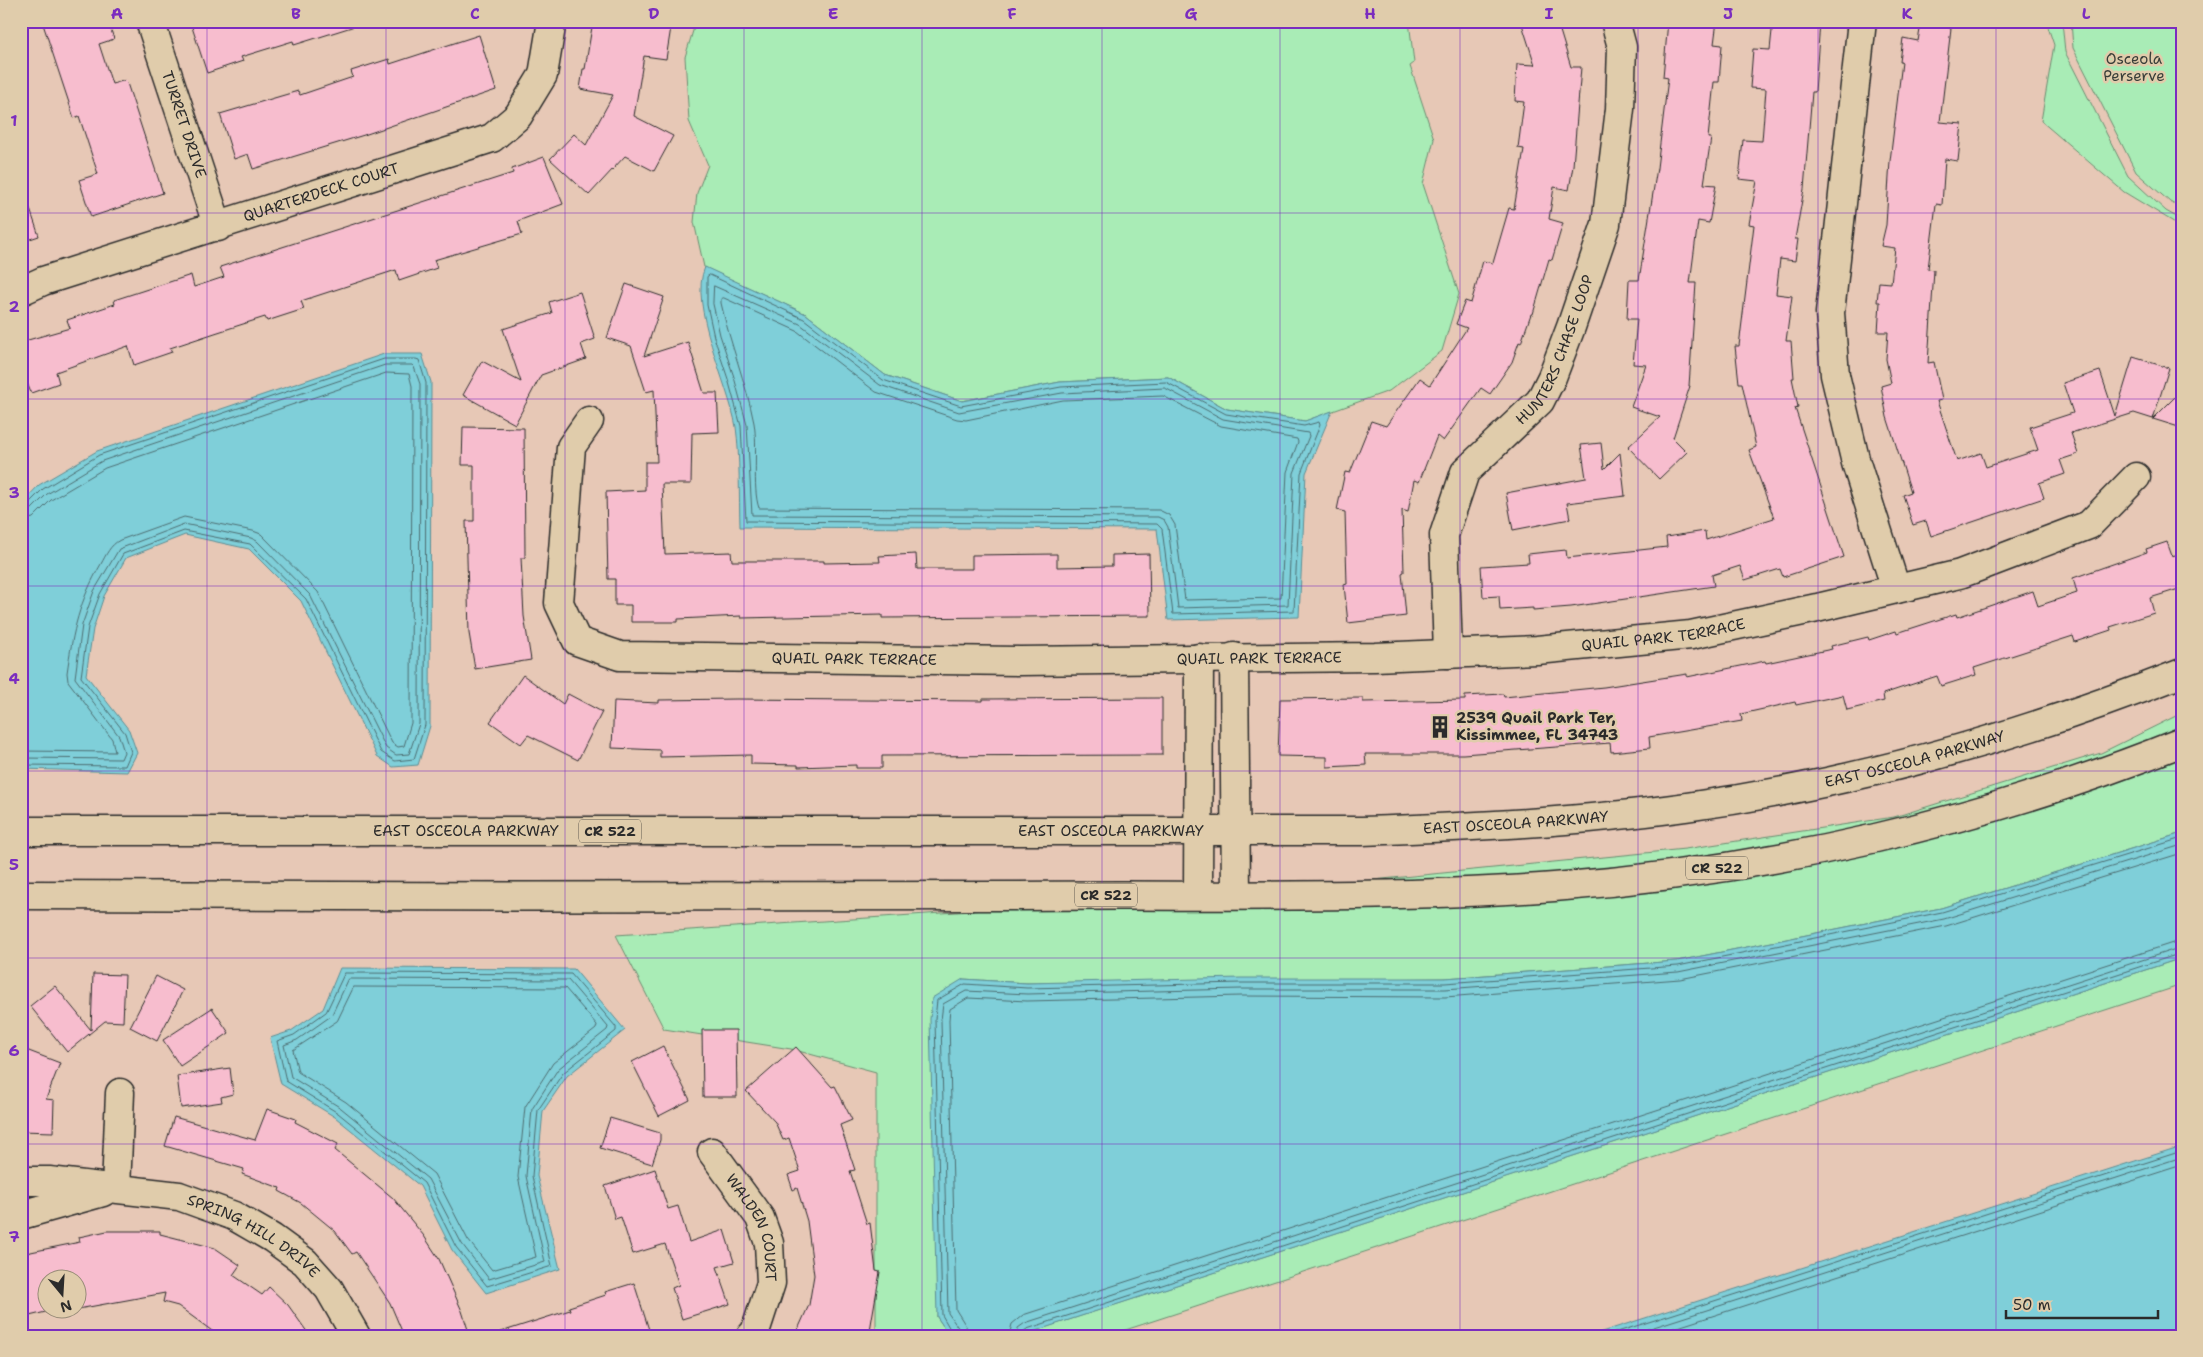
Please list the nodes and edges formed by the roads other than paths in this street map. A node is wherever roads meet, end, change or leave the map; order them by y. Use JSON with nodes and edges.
{"nodes":[{"id":1,"x":150,"y":21,"type":"edge"},
{"id":2,"x":552,"y":21,"type":"edge"},
{"id":3,"x":1615,"y":21,"type":"edge"},
{"id":4,"x":1862,"y":21,"type":"edge"},
{"id":5,"x":218,"y":227,"type":"junction"},
{"id":6,"x":21,"y":291,"type":"edge"},
{"id":7,"x":589,"y":421,"type":"dead end"},
{"id":8,"x":2136,"y":477,"type":"dead end"},
{"id":9,"x":1896,"y":590,"type":"junction"},
{"id":10,"x":1448,"y":654,"type":"junction"},
{"id":11,"x":1234,"y":657,"type":"junction"},
{"id":12,"x":1199,"y":658,"type":"junction"},
{"id":13,"x":2182,"y":673,"type":"edge"},
{"id":14,"x":2182,"y":742,"type":"edge"},
{"id":15,"x":1198,"y":830,"type":"junction"},
{"id":16,"x":1235,"y":830,"type":"junction"},
{"id":17,"x":21,"y":831,"type":"edge"},
{"id":18,"x":1198,"y":894,"type":"junction"},
{"id":19,"x":21,"y":895,"type":"edge"},
{"id":20,"x":1236,"y":895,"type":"junction"},
{"id":21,"x":120,"y":1093,"type":"dead end"},
{"id":22,"x":712,"y":1152,"type":"dead end"},
{"id":23,"x":21,"y":1181,"type":"edge"},
{"id":24,"x":116,"y":1188,"type":"junction"},
{"id":25,"x":21,"y":1215,"type":"edge"},
{"id":26,"x":356,"y":1336,"type":"edge"},
{"id":27,"x":751,"y":1336,"type":"edge"}],
"edges":[{"from":1,"to":5,"type":"street","name":"TURRET DRIVE"},
{"from":2,"to":5,"type":"street","name":"QUARTERDECK COURT"},
{"from":3,"to":10,"type":"street","name":"HUNTERS CHASE LOOP"},
{"from":4,"to":9,"type":"street"},
{"from":5,"to":6,"type":"street","name":"QUARTERDECK COURT"},
{"from":7,"to":12,"type":"street","name":"QUAIL PARK TERRACE"},
{"from":8,"to":9,"type":"street","name":"QUAIL PARK TERRACE"},
{"from":9,"to":10,"type":"street","name":"QUAIL PARK TERRACE"},
{"from":10,"to":11,"type":"street","name":"QUAIL PARK TERRACE"},
{"from":11,"to":12,"type":"street","name":"QUAIL PARK TERRACE"},
{"from":11,"to":16,"type":"street"},
{"from":12,"to":15,"type":"street"},
{"from":13,"to":16,"type":"street","name":"EAST OSCEOLA PARKWAY","number":"CR 522"},
{"from":14,"to":20,"type":"street","number":"CR 522"},
{"from":15,"to":16,"type":"street","name":"EAST OSCEOLA PARKWAY","number":"CR 522"},
{"from":15,"to":17,"type":"street","name":"EAST OSCEOLA PARKWAY","number":"CR 522"},
{"from":15,"to":18,"type":"street"},
{"from":16,"to":20,"type":"street"},
{"from":18,"to":19,"type":"street","number":"CR 522"},
{"from":18,"to":20,"type":"street","number":"CR 522"},
{"from":21,"to":24,"type":"street"},
{"from":22,"to":27,"type":"street","name":"WALDEN COURT"},
{"from":23,"to":24,"type":"street","name":"SPRING HILL DRIVE"},
{"from":24,"to":25,"type":"street","name":"SPRING HILL DRIVE"},
{"from":24,"to":26,"type":"street","name":"SPRING HILL DRIVE"}]}
